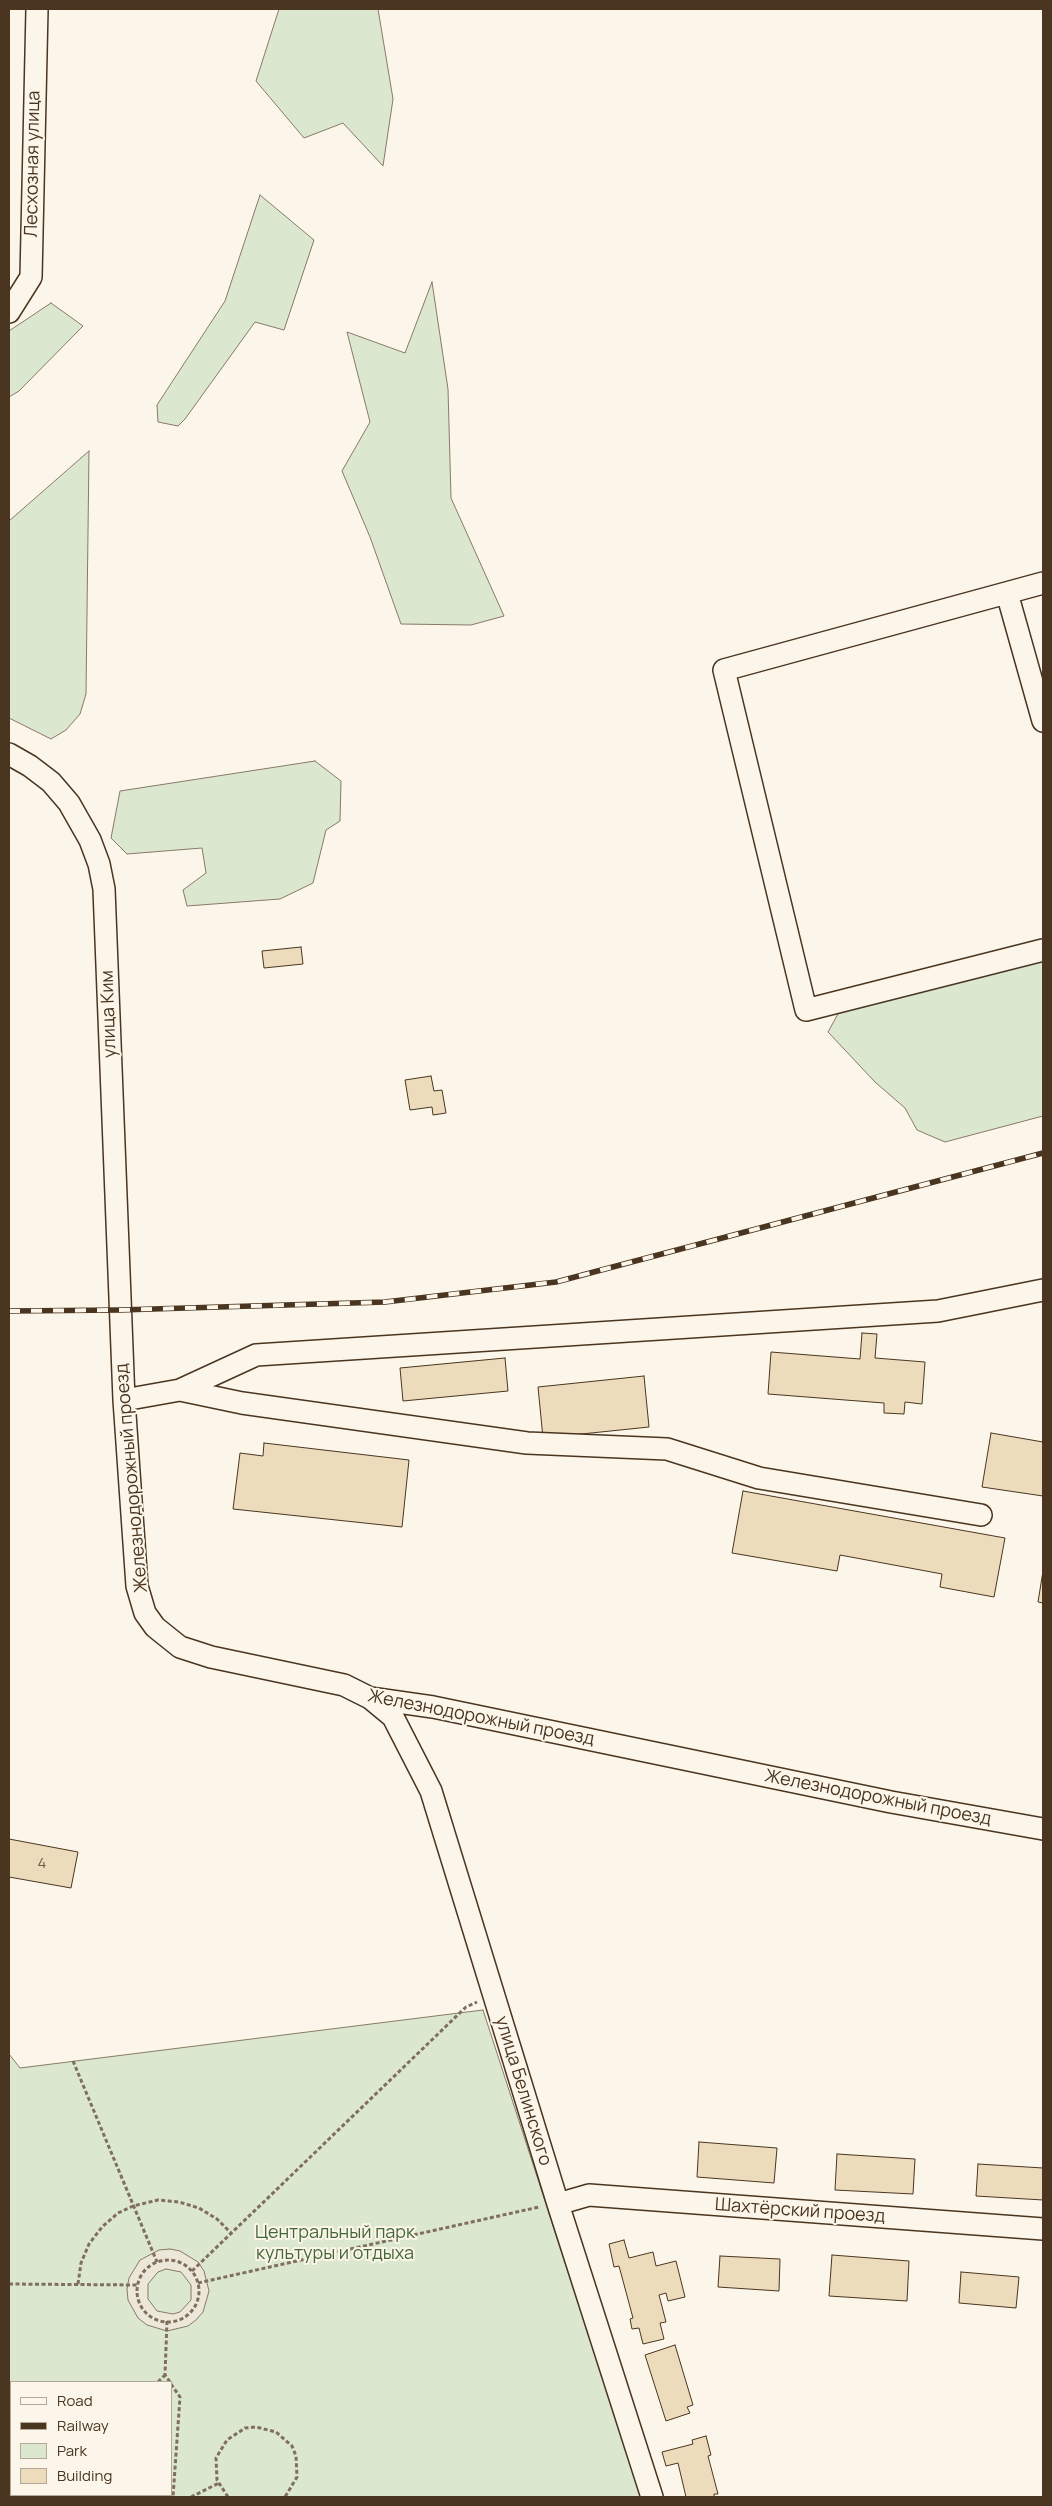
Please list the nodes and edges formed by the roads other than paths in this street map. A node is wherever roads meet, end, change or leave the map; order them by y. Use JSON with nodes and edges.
{"nodes":[{"id":1,"x":37,"y":9,"type":"edge"},
{"id":2,"x":9,"y":312,"type":"edge"},
{"id":3,"x":1043,"y":583,"type":"edge"},
{"id":4,"x":1007,"y":593,"type":"junction"},
{"id":5,"x":1043,"y":721,"type":"edge"},
{"id":6,"x":9,"y":754,"type":"edge"},
{"id":7,"x":1043,"y":950,"type":"edge"},
{"id":8,"x":1043,"y":1290,"type":"edge"},
{"id":9,"x":120,"y":1310,"type":"joint"},
{"id":10,"x":180,"y":1390,"type":"junction"},
{"id":11,"x":124,"y":1400,"type":"junction"},
{"id":12,"x":981,"y":1515,"type":"dead end"},
{"id":13,"x":370,"y":1698,"type":"junction"},
{"id":14,"x":1043,"y":1829,"type":"edge"},
{"id":15,"x":558,"y":2204,"type":"junction"},
{"id":16,"x":1043,"y":2229,"type":"edge"},
{"id":17,"x":652,"y":2497,"type":"edge"}],
"edges":[{"from":1,"to":2,"type":"street","name":"Лесхозная улица"},
{"from":3,"to":4,"type":"street"},
{"from":4,"to":5,"type":"street"},
{"from":4,"to":7,"type":"street"},
{"from":6,"to":9,"type":"street","name":"улица Ким"},
{"from":8,"to":10,"type":"street"},
{"from":9,"to":11,"type":"street","name":"Железнодорожный проезд"},
{"from":10,"to":11,"type":"street"},
{"from":10,"to":12,"type":"street"},
{"from":11,"to":13,"type":"street","name":"Железнодорожный проезд"},
{"from":13,"to":14,"type":"street","name":"Железнодорожный проезд"},
{"from":13,"to":15,"type":"street","name":"улица Белинского"},
{"from":15,"to":16,"type":"street","name":"Шахтёрский проезд"},
{"from":15,"to":17,"type":"street","name":"улица Белинского"}]}
